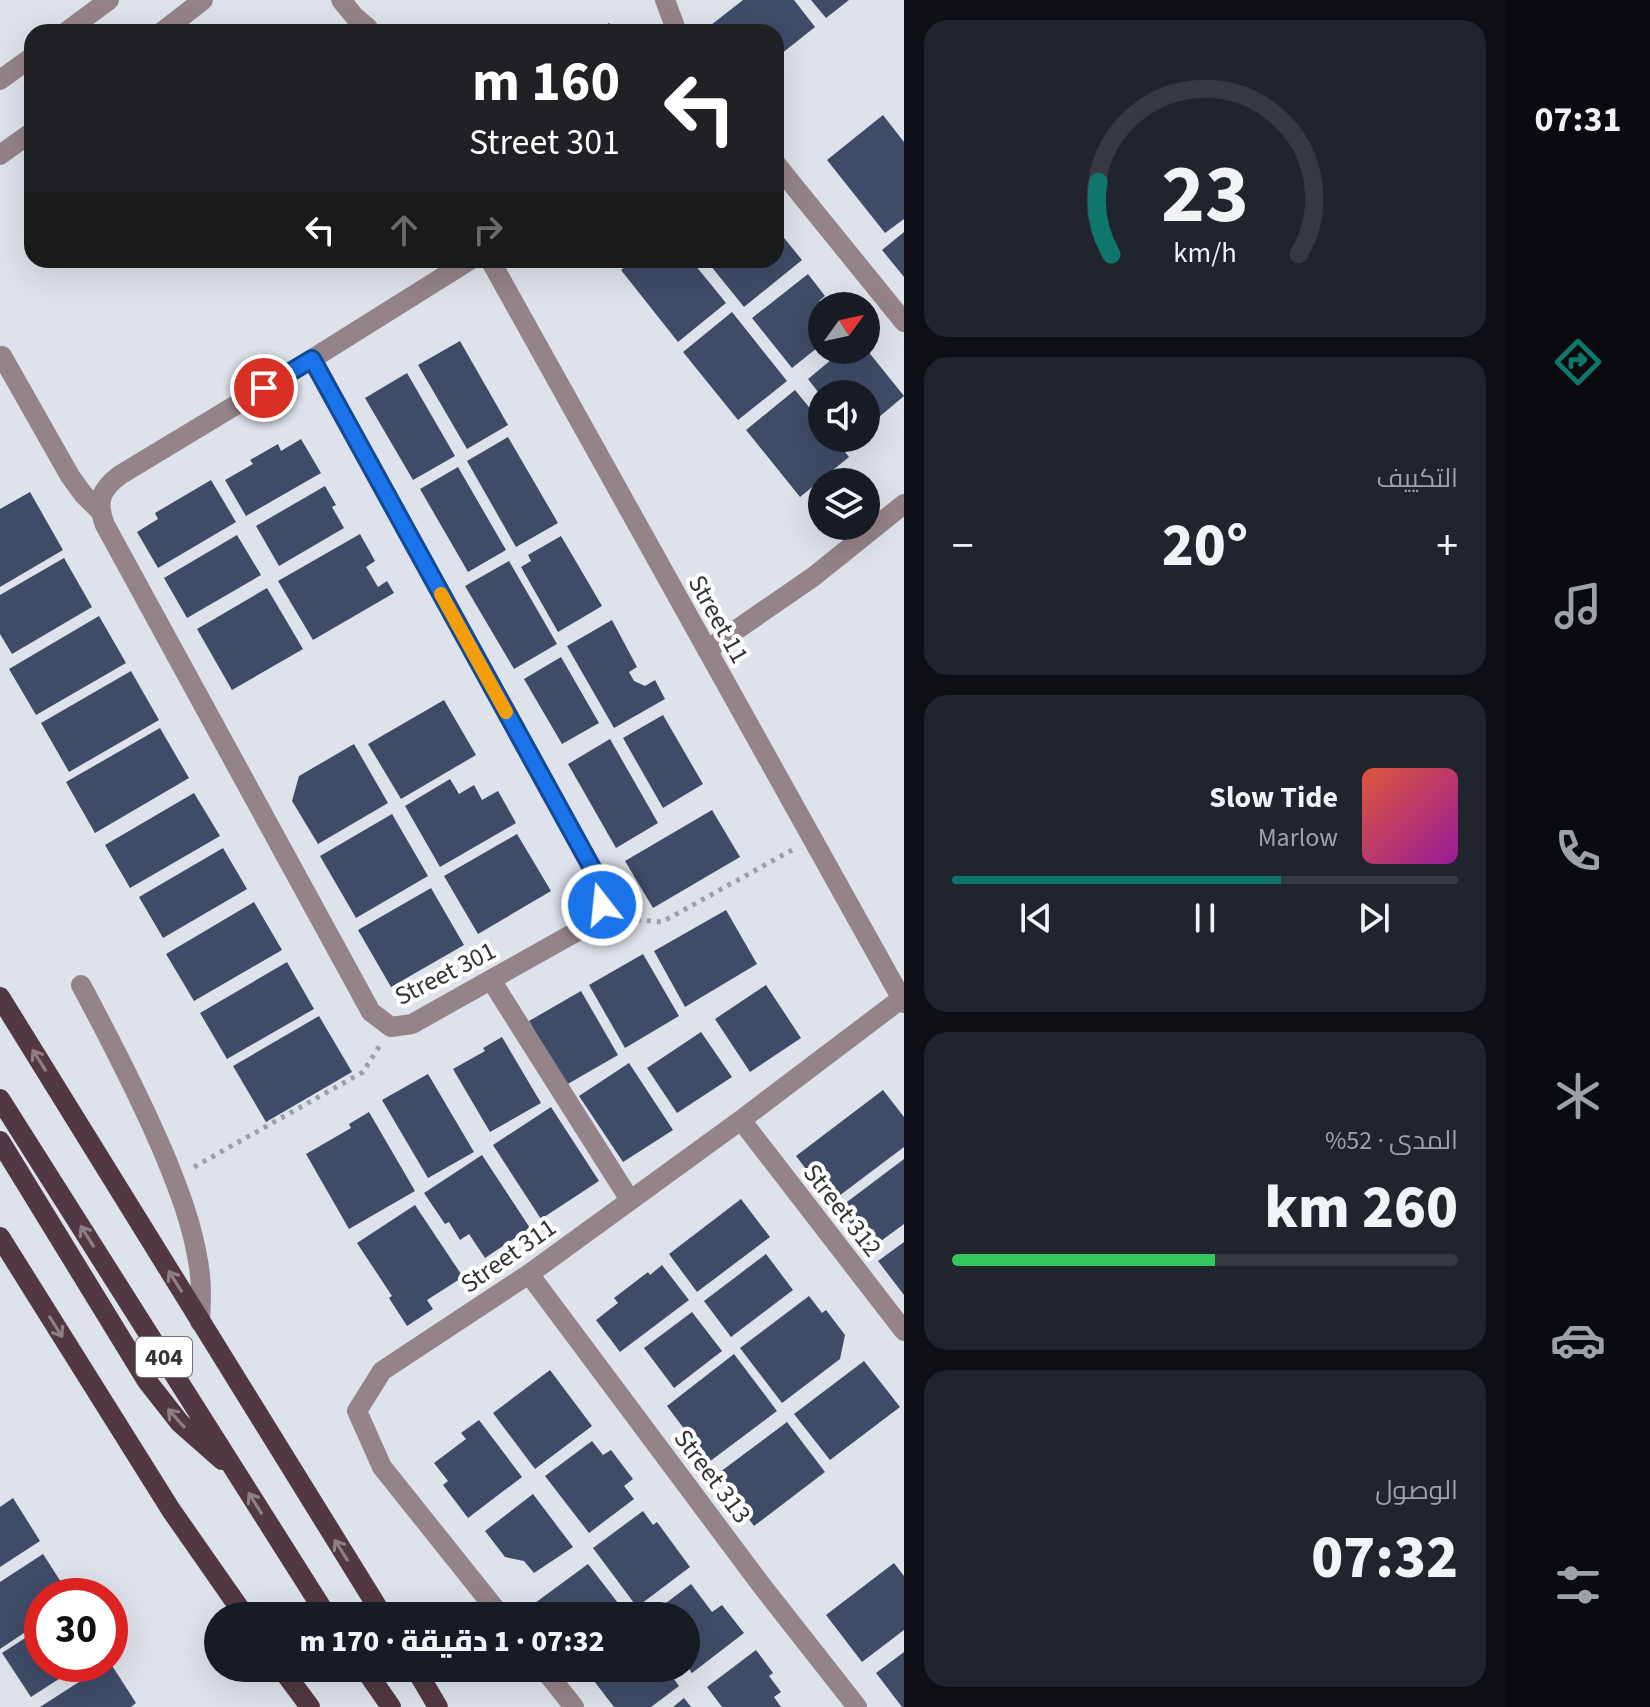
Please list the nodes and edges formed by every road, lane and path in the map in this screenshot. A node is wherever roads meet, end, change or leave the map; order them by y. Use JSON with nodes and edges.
{"nodes":[{"id":1,"x":109,"y":0,"type":"edge"},
{"id":2,"x":203,"y":0,"type":"edge"},
{"id":3,"x":341,"y":0,"type":"edge"},
{"id":4,"x":361,"y":0,"type":"edge"},
{"id":5,"x":665,"y":0,"type":"edge"},
{"id":6,"x":77,"y":24,"type":"edge"},
{"id":7,"x":172,"y":24,"type":"edge"},
{"id":8,"x":363,"y":24,"type":"edge"},
{"id":9,"x":367,"y":24,"type":"edge"},
{"id":10,"x":674,"y":24,"type":"edge"},
{"id":11,"x":24,"y":63,"type":"edge"},
{"id":12,"x":0,"y":80,"type":"edge"},
{"id":13,"x":24,"y":138,"type":"edge"},
{"id":14,"x":0,"y":155,"type":"edge"},
{"id":15,"x":784,"y":174,"type":"edge"},
{"id":16,"x":457,"y":268,"type":"edge"},
{"id":17,"x":494,"y":268,"type":"edge"},
{"id":18,"x":904,"y":322,"type":"edge"},
{"id":19,"x":2,"y":356,"type":"edge"},
{"id":20,"x":312,"y":359,"type":"junction"},
{"id":21,"x":904,"y":504,"type":"edge"},
{"id":22,"x":100,"y":511,"type":"junction"},
{"id":23,"x":707,"y":650,"type":"junction"},
{"id":24,"x":812,"y":839,"type":"junction"},
{"id":25,"x":592,"y":917,"type":"junction"},
{"id":26,"x":491,"y":980,"type":"junction"},
{"id":27,"x":81,"y":985,"type":"dead end"},
{"id":28,"x":0,"y":997,"type":"edge"},
{"id":29,"x":903,"y":1001,"type":"edge"},
{"id":30,"x":391,"y":1027,"type":"junction"},
{"id":31,"x":0,"y":1099,"type":"edge"},
{"id":32,"x":741,"y":1120,"type":"junction"},
{"id":33,"x":0,"y":1141,"type":"edge"},
{"id":34,"x":174,"y":1178,"type":"junction"},
{"id":35,"x":630,"y":1200,"type":"junction"},
{"id":36,"x":2,"y":1247,"type":"edge"},
{"id":37,"x":529,"y":1274,"type":"junction"},
{"id":38,"x":200,"y":1322,"type":"junction"},
{"id":39,"x":904,"y":1331,"type":"edge"},
{"id":40,"x":234,"y":1469,"type":"junction"},
{"id":41,"x":235,"y":1602,"type":"edge"},
{"id":42,"x":318,"y":1602,"type":"edge"},
{"id":43,"x":374,"y":1602,"type":"edge"},
{"id":44,"x":490,"y":1602,"type":"edge"},
{"id":45,"x":291,"y":1682,"type":"edge"},
{"id":46,"x":374,"y":1682,"type":"edge"},
{"id":47,"x":423,"y":1682,"type":"edge"},
{"id":48,"x":554,"y":1682,"type":"edge"},
{"id":49,"x":310,"y":1707,"type":"edge"},
{"id":50,"x":391,"y":1707,"type":"edge"},
{"id":51,"x":438,"y":1707,"type":"edge"},
{"id":52,"x":574,"y":1707,"type":"edge"},
{"id":53,"x":857,"y":1707,"type":"edge"}],
"edges":[{"from":1,"to":6,"type":"street"},
{"from":2,"to":7,"type":"street"},
{"from":3,"to":8,"type":"street"},
{"from":4,"to":9,"type":"street"},
{"from":5,"to":10,"type":"street"},
{"from":11,"to":12,"type":"street"},
{"from":13,"to":14,"type":"street"},
{"from":15,"to":18,"type":"street"},
{"from":16,"to":20,"type":"street"},
{"from":17,"to":23,"type":"street","name":"Street 11"},
{"from":19,"to":22,"type":"street","name":"Street 301"},
{"from":20,"to":22,"type":"street"},
{"from":20,"to":25,"type":"street"},
{"from":21,"to":23,"type":"street"},
{"from":22,"to":30,"type":"street","name":"Street 301"},
{"from":23,"to":24,"type":"street","name":"Street 11"},
{"from":24,"to":25,"type":"path"},
{"from":24,"to":29,"type":"street","name":"Street 11"},
{"from":25,"to":26,"type":"street","name":"Street 301"},
{"from":26,"to":30,"type":"street","name":"Street 301"},
{"from":26,"to":35,"type":"street"},
{"from":27,"to":34,"type":"street"},
{"from":38,"to":28,"type":"main road","one_way":true},
{"from":29,"to":32,"type":"street","name":"Street 311"},
{"from":30,"to":34,"type":"path"},
{"from":40,"to":31,"type":"main road","number":"404","one_way":true},
{"from":32,"to":35,"type":"street","name":"Street 311"},
{"from":32,"to":39,"type":"street","name":"Street 312"},
{"from":40,"to":33,"type":"main road","one_way":true},
{"from":34,"to":38,"type":"street"},
{"from":35,"to":37,"type":"street","name":"Street 311"},
{"from":36,"to":41,"type":"main road","one_way":true},
{"from":37,"to":44,"type":"street","name":"Street 311"},
{"from":37,"to":53,"type":"street","name":"Street 313"},
{"from":43,"to":38,"type":"main road","one_way":true},
{"from":42,"to":40,"type":"main road","number":"404","one_way":true},
{"from":45,"to":49,"type":"main road"},
{"from":46,"to":50,"type":"main road"},
{"from":47,"to":51,"type":"main road"},
{"from":48,"to":52,"type":"street"}]}
